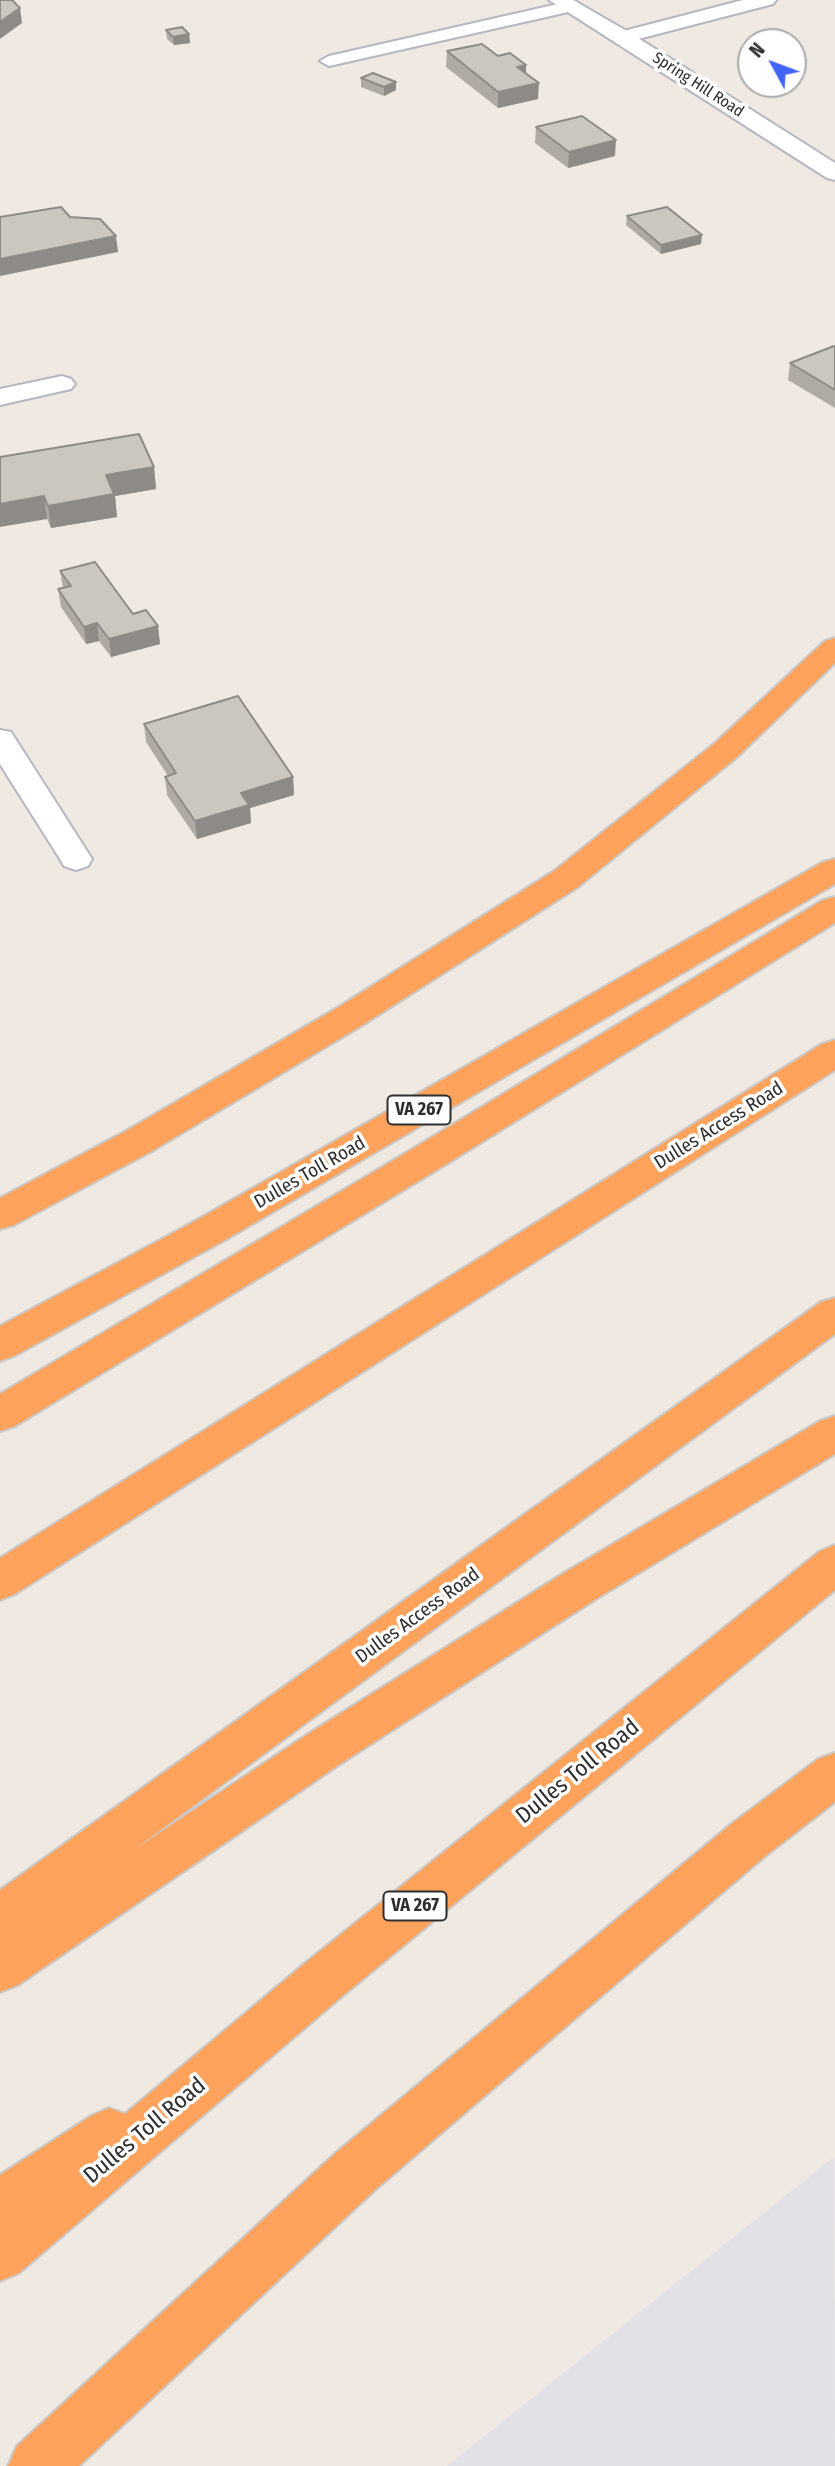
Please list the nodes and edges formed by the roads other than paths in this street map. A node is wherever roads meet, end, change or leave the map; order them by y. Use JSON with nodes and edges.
{"nodes":[{"id":1,"x":766,"y":0,"type":"edge"},
{"id":2,"x":565,"y":3,"type":"edge"},
{"id":3,"x":623,"y":37,"type":"junction"},
{"id":4,"x":329,"y":61,"type":"dead end"},
{"id":5,"x":835,"y":173,"type":"edge"},
{"id":6,"x":62,"y":384,"type":"dead end"},
{"id":7,"x":0,"y":397,"type":"edge"},
{"id":8,"x":835,"y":647,"type":"edge"},
{"id":9,"x":0,"y":739,"type":"edge"},
{"id":10,"x":76,"y":859,"type":"dead end"},
{"id":11,"x":835,"y":870,"type":"edge"},
{"id":12,"x":835,"y":908,"type":"edge"},
{"id":13,"x":835,"y":1054,"type":"edge"},
{"id":14,"x":0,"y":1215,"type":"edge"},
{"id":15,"x":835,"y":1313,"type":"edge"},
{"id":16,"x":0,"y":1345,"type":"edge"},
{"id":17,"x":0,"y":1413,"type":"edge"},
{"id":18,"x":835,"y":1433,"type":"edge"},
{"id":19,"x":835,"y":1564,"type":"edge"},
{"id":20,"x":0,"y":1581,"type":"edge"},
{"id":21,"x":835,"y":1774,"type":"edge"},
{"id":22,"x":0,"y":1919,"type":"edge"},
{"id":23,"x":0,"y":1968,"type":"edge"},
{"id":24,"x":322,"y":1981,"type":"junction"},
{"id":25,"x":0,"y":2206,"type":"edge"},
{"id":26,"x":0,"y":2254,"type":"edge"},
{"id":27,"x":37,"y":2466,"type":"edge"}],
"edges":[{"from":1,"to":3,"type":"main road"},
{"from":2,"to":3,"type":"main road","name":"Spring Hill Road"},
{"from":2,"to":4,"type":"lane"},
{"from":3,"to":5,"type":"main road","name":"Spring Hill Road"},
{"from":6,"to":7,"type":"main road"},
{"from":8,"to":14,"type":"highway"},
{"from":9,"to":10,"type":"main road"},
{"from":11,"to":16,"type":"highway","name":"Dulles Toll Road","number":"VA 267"},
{"from":12,"to":17,"type":"highway"},
{"from":13,"to":20,"type":"highway","name":"Dulles Access Road"},
{"from":15,"to":22,"type":"highway","name":"Dulles Access Road"},
{"from":18,"to":23,"type":"highway"},
{"from":19,"to":24,"type":"highway","name":"Dulles Toll Road","number":"VA 267"},
{"from":21,"to":27,"type":"highway"},
{"from":24,"to":25,"type":"highway","name":"Dulles Toll Road","number":"VA 267"},
{"from":24,"to":26,"type":"highway","name":"Dulles Toll Road","number":"VA 267"}]}
